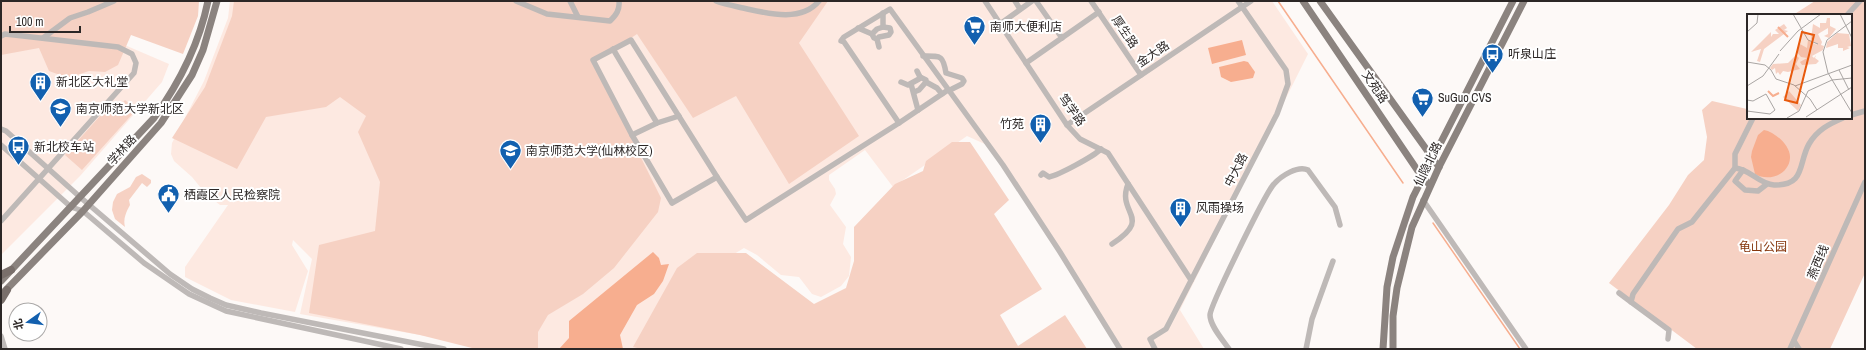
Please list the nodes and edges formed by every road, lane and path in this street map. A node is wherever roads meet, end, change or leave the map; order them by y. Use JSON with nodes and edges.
{"nodes":[{"id":1,"x":114,"y":1,"type":"edge"},
{"id":2,"x":208,"y":1,"type":"edge"},
{"id":3,"x":217,"y":1,"type":"edge"},
{"id":4,"x":516,"y":1,"type":"edge"},
{"id":5,"x":570,"y":1,"type":"edge"},
{"id":6,"x":619,"y":1,"type":"edge"},
{"id":7,"x":716,"y":1,"type":"edge"},
{"id":8,"x":744,"y":1,"type":"edge"},
{"id":9,"x":819,"y":1,"type":"edge"},
{"id":10,"x":984,"y":1,"type":"edge"},
{"id":11,"x":1015,"y":1,"type":"edge"},
{"id":12,"x":1032,"y":1,"type":"edge"},
{"id":13,"x":1036,"y":1,"type":"edge"},
{"id":14,"x":1238,"y":1,"type":"edge"},
{"id":15,"x":1250,"y":1,"type":"edge"},
{"id":16,"x":1303,"y":1,"type":"edge"},
{"id":17,"x":1320,"y":1,"type":"edge"},
{"id":18,"x":1512,"y":1,"type":"edge"},
{"id":19,"x":1524,"y":1,"type":"edge"},
{"id":20,"x":1860,"y":1,"type":"edge"},
{"id":21,"x":1094,"y":2,"type":"edge"},
{"id":22,"x":1242,"y":6,"type":"junction"},
{"id":23,"x":742,"y":8,"type":"junction"},
{"id":24,"x":1020,"y":9,"type":"junction"},
{"id":25,"x":1099,"y":12,"type":"junction"},
{"id":26,"x":883,"y":13,"type":"junction"},
{"id":27,"x":1848,"y":14,"type":"edge"},
{"id":28,"x":578,"y":17,"type":"junction"},
{"id":29,"x":1000,"y":24,"type":"junction"},
{"id":30,"x":883,"y":27,"type":"junction"},
{"id":31,"x":858,"y":28,"type":"junction"},
{"id":32,"x":872,"y":34,"type":"junction"},
{"id":33,"x":1,"y":36,"type":"edge"},
{"id":34,"x":43,"y":38,"type":"junction"},
{"id":35,"x":1062,"y":38,"type":"junction"},
{"id":36,"x":877,"y":39,"type":"junction"},
{"id":37,"x":879,"y":47,"type":"dead end"},
{"id":38,"x":613,"y":49,"type":"junction"},
{"id":39,"x":924,"y":56,"type":"junction"},
{"id":40,"x":1026,"y":63,"type":"junction"},
{"id":41,"x":1141,"y":75,"type":"junction"},
{"id":42,"x":901,"y":82,"type":"dead end"},
{"id":43,"x":926,"y":82,"type":"junction"},
{"id":44,"x":911,"y":84,"type":"junction"},
{"id":45,"x":950,"y":89,"type":"junction"},
{"id":46,"x":914,"y":92,"type":"junction"},
{"id":47,"x":942,"y":94,"type":"junction"},
{"id":48,"x":918,"y":110,"type":"junction"},
{"id":49,"x":1865,"y":111,"type":"edge"},
{"id":50,"x":1852,"y":115,"type":"edge"},
{"id":51,"x":679,"y":116,"type":"junction"},
{"id":52,"x":1752,"y":119,"type":"edge"},
{"id":53,"x":1841,"y":119,"type":"edge"},
{"id":54,"x":657,"y":123,"type":"junction"},
{"id":55,"x":900,"y":123,"type":"junction"},
{"id":56,"x":1067,"y":125,"type":"junction"},
{"id":57,"x":1,"y":129,"type":"edge"},
{"id":58,"x":632,"y":134,"type":"junction"},
{"id":59,"x":1,"y":145,"type":"edge"},
{"id":60,"x":1102,"y":150,"type":"junction"},
{"id":61,"x":1432,"y":157,"type":"junction"},
{"id":62,"x":1439,"y":167,"type":"junction"},
{"id":63,"x":47,"y":168,"type":"junction"},
{"id":64,"x":1735,"y":168,"type":"junction"},
{"id":65,"x":1743,"y":170,"type":"junction"},
{"id":66,"x":1041,"y":176,"type":"dead end"},
{"id":67,"x":717,"y":177,"type":"junction"},
{"id":68,"x":1422,"y":177,"type":"junction"},
{"id":69,"x":39,"y":178,"type":"junction"},
{"id":70,"x":1865,"y":182,"type":"edge"},
{"id":71,"x":1128,"y":184,"type":"junction"},
{"id":72,"x":1767,"y":184,"type":"junction"},
{"id":73,"x":1430,"y":185,"type":"junction"},
{"id":74,"x":80,"y":198,"type":"junction"},
{"id":75,"x":1422,"y":200,"type":"junction"},
{"id":76,"x":88,"y":204,"type":"junction"},
{"id":77,"x":71,"y":207,"type":"junction"},
{"id":78,"x":83,"y":211,"type":"junction"},
{"id":79,"x":1,"y":221,"type":"edge"},
{"id":80,"x":1340,"y":225,"type":"dead end"},
{"id":81,"x":1112,"y":244,"type":"dead end"},
{"id":82,"x":1333,"y":260,"type":"dead end"},
{"id":83,"x":11,"y":270,"type":"junction"},
{"id":84,"x":1,"y":275,"type":"edge"},
{"id":85,"x":1191,"y":280,"type":"junction"},
{"id":86,"x":1,"y":281,"type":"edge"},
{"id":87,"x":4,"y":293,"type":"edge"},
{"id":88,"x":1619,"y":293,"type":"dead end"},
{"id":89,"x":1,"y":300,"type":"edge"},
{"id":90,"x":1631,"y":302,"type":"junction"},
{"id":91,"x":1,"y":336,"type":"edge"},
{"id":92,"x":1668,"y":338,"type":"dead end"},
{"id":93,"x":1794,"y":341,"type":"junction"},
{"id":94,"x":5,"y":349,"type":"edge"},
{"id":95,"x":401,"y":349,"type":"edge"},
{"id":96,"x":444,"y":349,"type":"edge"},
{"id":97,"x":1120,"y":349,"type":"edge"},
{"id":98,"x":1155,"y":349,"type":"edge"},
{"id":99,"x":1229,"y":349,"type":"edge"},
{"id":100,"x":1306,"y":349,"type":"edge"},
{"id":101,"x":1383,"y":349,"type":"edge"},
{"id":102,"x":1393,"y":349,"type":"edge"},
{"id":103,"x":1526,"y":349,"type":"edge"},
{"id":104,"x":1790,"y":349,"type":"edge"},
{"id":105,"x":1800,"y":349,"type":"edge"}],
"edges":[{"from":1,"to":34,"type":"street"},
{"from":2,"to":74,"type":"main road","name":"学林路"},
{"from":3,"to":76,"type":"main road","name":"学林路"},
{"from":4,"to":28,"type":"street"},
{"from":5,"to":28,"type":"street"},
{"from":6,"to":28,"type":"street"},
{"from":7,"to":23,"type":"street"},
{"from":8,"to":23,"type":"street"},
{"from":9,"to":23,"type":"street"},
{"from":10,"to":29,"type":"street","name":"笃学路"},
{"from":11,"to":24,"type":"street"},
{"from":12,"to":24,"type":"street"},
{"from":13,"to":35,"type":"street"},
{"from":14,"to":22,"type":"street","name":"中大路"},
{"from":15,"to":22,"type":"street","name":"金大路"},
{"from":16,"to":68,"type":"main road","name":"文苑路"},
{"from":17,"to":61,"type":"main road","name":"文苑路"},
{"from":18,"to":61,"type":"main road","name":"仙隐北路"},
{"from":19,"to":62,"type":"main road","name":"仙隐北路"},
{"from":20,"to":27,"type":"street"},
{"from":21,"to":25,"type":"street","name":"厚生路"},
{"from":22,"to":41,"type":"street","name":"金大路"},
{"from":22,"to":85,"type":"street","name":"中大路"},
{"from":24,"to":29,"type":"street"},
{"from":25,"to":35,"type":"street"},
{"from":25,"to":41,"type":"street","name":"厚生路"},
{"from":26,"to":30,"type":"street"},
{"from":26,"to":31,"type":"street"},
{"from":26,"to":39,"type":"street"},
{"from":29,"to":40,"type":"street","name":"笃学路"},
{"from":30,"to":32,"type":"street"},
{"from":30,"to":36,"type":"street"},
{"from":31,"to":32,"type":"street"},
{"from":31,"to":55,"type":"street"},
{"from":32,"to":36,"type":"street"},
{"from":33,"to":34,"type":"street"},
{"from":34,"to":63,"type":"street"},
{"from":35,"to":40,"type":"street"},
{"from":36,"to":37,"type":"street"},
{"from":38,"to":51,"type":"street"},
{"from":38,"to":54,"type":"street"},
{"from":38,"to":58,"type":"street"},
{"from":39,"to":45,"type":"street"},
{"from":39,"to":45,"type":"street"},
{"from":40,"to":56,"type":"street","name":"笃学路"},
{"from":41,"to":56,"type":"street","name":"金大路"},
{"from":42,"to":44,"type":"street"},
{"from":43,"to":44,"type":"street"},
{"from":43,"to":46,"type":"street"},
{"from":43,"to":47,"type":"street"},
{"from":44,"to":46,"type":"street"},
{"from":45,"to":47,"type":"street"},
{"from":45,"to":97,"type":"street"},
{"from":46,"to":48,"type":"street"},
{"from":47,"to":48,"type":"street"},
{"from":48,"to":55,"type":"street"},
{"from":49,"to":50,"type":"street"},
{"from":51,"to":54,"type":"street"},
{"from":51,"to":67,"type":"street"},
{"from":52,"to":64,"type":"street"},
{"from":53,"to":72,"type":"street"},
{"from":54,"to":58,"type":"street"},
{"from":55,"to":67,"type":"street"},
{"from":56,"to":60,"type":"street","name":"笃学路"},
{"from":57,"to":63,"type":"street"},
{"from":58,"to":67,"type":"street"},
{"from":59,"to":69,"type":"street"},
{"from":60,"to":66,"type":"street"},
{"from":60,"to":71,"type":"street","name":"笃学路"},
{"from":61,"to":62,"type":"main road","name":"文苑路"},
{"from":61,"to":68,"type":"main road","name":"仙隐北路"},
{"from":62,"to":73,"type":"main road","name":"仙隐北路"},
{"from":63,"to":69,"type":"street"},
{"from":63,"to":74,"type":"street"},
{"from":64,"to":65,"type":"street"},
{"from":64,"to":90,"type":"street"},
{"from":65,"to":72,"type":"street"},
{"from":65,"to":72,"type":"street"},
{"from":68,"to":73,"type":"main road","name":"文苑路"},
{"from":68,"to":101,"type":"main road","name":"仙隐北路"},
{"from":69,"to":77,"type":"street"},
{"from":69,"to":79,"type":"street"},
{"from":70,"to":93,"type":"street","name":"燕西线"},
{"from":71,"to":81,"type":"street"},
{"from":71,"to":85,"type":"street","name":"笃学路"},
{"from":73,"to":75,"type":"main road","name":"仙隐北路"},
{"from":74,"to":76,"type":"street"},
{"from":74,"to":77,"type":"main road","name":"学林路"},
{"from":75,"to":102,"type":"main road","name":"仙隐北路"},
{"from":75,"to":103,"type":"street"},
{"from":76,"to":78,"type":"main road","name":"学林路"},
{"from":76,"to":96,"type":"street"},
{"from":77,"to":78,"type":"street"},
{"from":77,"to":83,"type":"main road","name":"学林路"},
{"from":78,"to":87,"type":"main road","name":"学林路"},
{"from":78,"to":95,"type":"street"},
{"from":80,"to":99,"type":"street"},
{"from":82,"to":100,"type":"street"},
{"from":83,"to":84,"type":"highway"},
{"from":83,"to":86,"type":"main road","name":"学林路"},
{"from":85,"to":98,"type":"street","name":"中大路"},
{"from":87,"to":89,"type":"highway"},
{"from":88,"to":90,"type":"street"},
{"from":90,"to":92,"type":"street"},
{"from":91,"to":94,"type":"street"},
{"from":93,"to":104,"type":"street","name":"燕西线"},
{"from":93,"to":105,"type":"street"}]}
